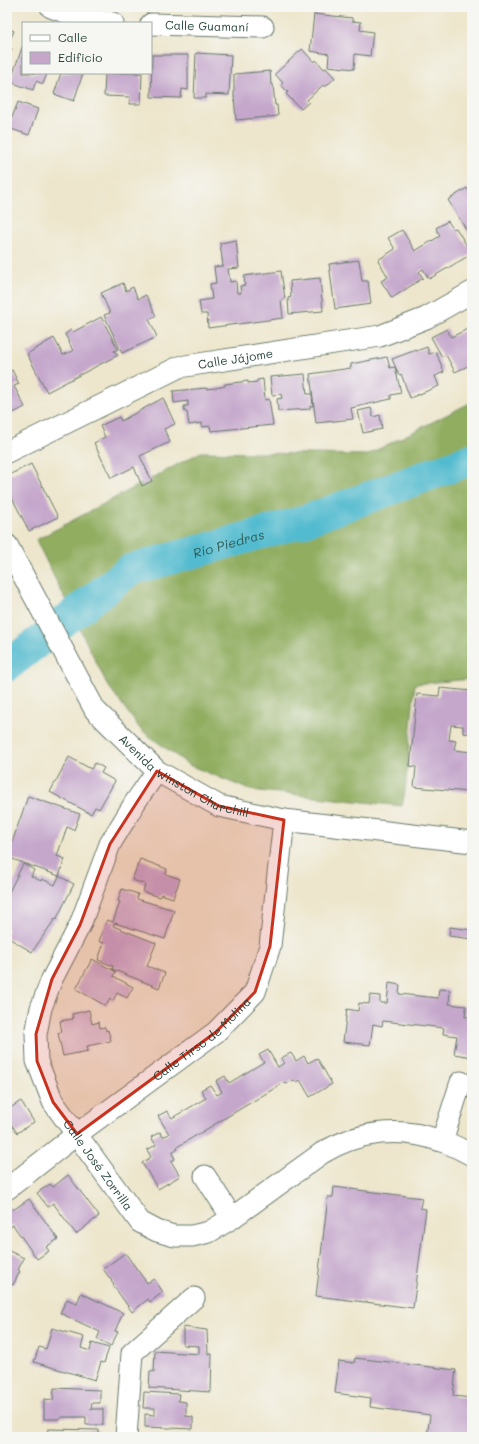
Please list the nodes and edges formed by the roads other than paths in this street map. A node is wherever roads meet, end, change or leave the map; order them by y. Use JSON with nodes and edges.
{"nodes":[{"id":1,"x":64,"y":9,"type":"edge"},
{"id":2,"x":106,"y":22,"type":"edge"},
{"id":3,"x":152,"y":24,"type":"edge"},
{"id":4,"x":263,"y":27,"type":"dead end"},
{"id":5,"x":472,"y":292,"type":"edge"},
{"id":6,"x":7,"y":452,"type":"edge"},
{"id":7,"x":7,"y":545,"type":"edge"},
{"id":8,"x":157,"y":771,"type":"junction"},
{"id":9,"x":284,"y":820,"type":"junction"},
{"id":10,"x":472,"y":842,"type":"edge"},
{"id":11,"x":461,"y":1082,"type":"dead end"},
{"id":12,"x":77,"y":1134,"type":"junction"},
{"id":13,"x":442,"y":1141,"type":"junction"},
{"id":14,"x":472,"y":1155,"type":"edge"},
{"id":15,"x":205,"y":1176,"type":"dead end"},
{"id":16,"x":7,"y":1189,"type":"edge"},
{"id":17,"x":232,"y":1218,"type":"junction"},
{"id":18,"x":194,"y":1298,"type":"dead end"},
{"id":19,"x":126,"y":1437,"type":"edge"}],
"edges":[{"from":1,"to":2,"type":"street"},
{"from":3,"to":4,"type":"street","name":"Calle Guamaní"},
{"from":5,"to":6,"type":"street","name":"Calle Jájome"},
{"from":7,"to":8,"type":"street","name":"Avenida Winston Churchill"},
{"from":8,"to":9,"type":"street","name":"Avenida Winston Churchill"},
{"from":8,"to":12,"type":"street","name":"Calle José Zorrilla"},
{"from":9,"to":10,"type":"street","name":"Avenida Winston Churchill"},
{"from":9,"to":12,"type":"street","name":"Calle Tirso de Molina"},
{"from":11,"to":13,"type":"street"},
{"from":12,"to":16,"type":"street","name":"Calle Tirso de Molina"},
{"from":12,"to":17,"type":"street","name":"Calle José Zorrilla"},
{"from":13,"to":14,"type":"street","name":"Calle José Zorrilla"},
{"from":13,"to":17,"type":"street","name":"Calle José Zorrilla"},
{"from":15,"to":17,"type":"street"},
{"from":18,"to":19,"type":"street"}]}
